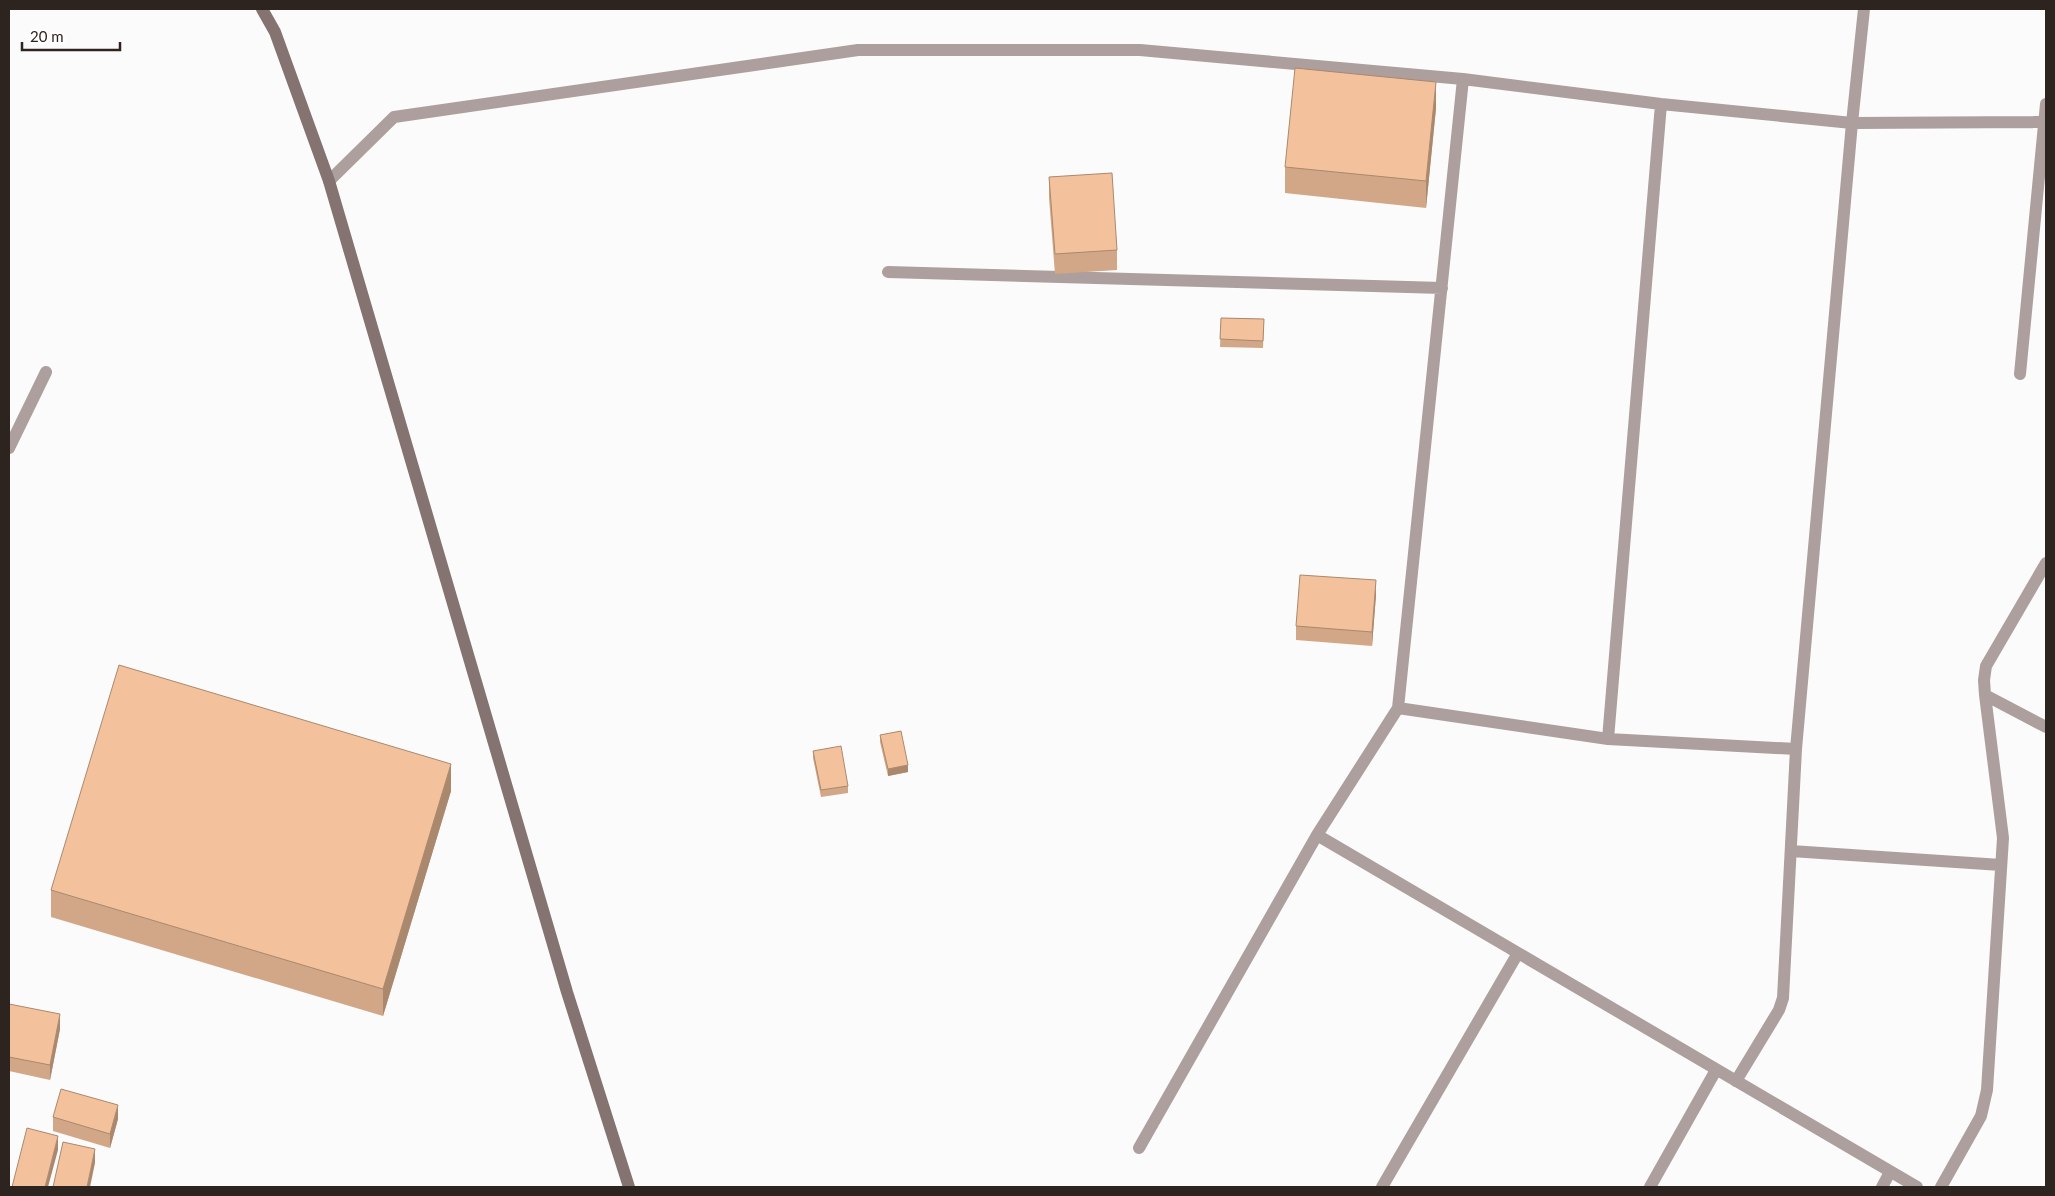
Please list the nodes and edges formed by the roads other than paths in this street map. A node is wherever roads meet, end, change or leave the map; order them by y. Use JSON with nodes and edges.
{"nodes":[{"id":1,"x":262,"y":9,"type":"edge"},
{"id":2,"x":1864,"y":9,"type":"edge"},
{"id":3,"x":1463,"y":79,"type":"junction"},
{"id":4,"x":1661,"y":104,"type":"junction"},
{"id":5,"x":2046,"y":104,"type":"edge"},
{"id":6,"x":2045,"y":122,"type":"edge"},
{"id":7,"x":1852,"y":123,"type":"junction"},
{"id":8,"x":330,"y":181,"type":"junction"},
{"id":9,"x":888,"y":272,"type":"dead end"},
{"id":10,"x":1442,"y":288,"type":"junction"},
{"id":11,"x":46,"y":372,"type":"dead end"},
{"id":12,"x":2020,"y":374,"type":"dead end"},
{"id":13,"x":9,"y":448,"type":"edge"},
{"id":14,"x":2046,"y":563,"type":"edge"},
{"id":15,"x":1985,"y":695,"type":"junction"},
{"id":16,"x":1398,"y":708,"type":"junction"},
{"id":17,"x":2046,"y":727,"type":"edge"},
{"id":18,"x":1608,"y":739,"type":"junction"},
{"id":19,"x":1796,"y":749,"type":"junction"},
{"id":20,"x":1317,"y":835,"type":"junction"},
{"id":21,"x":1791,"y":851,"type":"junction"},
{"id":22,"x":2001,"y":865,"type":"junction"},
{"id":23,"x":1518,"y":953,"type":"junction"},
{"id":24,"x":1716,"y":1070,"type":"junction"},
{"id":25,"x":1736,"y":1082,"type":"junction"},
{"id":26,"x":1138,"y":1148,"type":"dead end"},
{"id":27,"x":1890,"y":1172,"type":"junction"},
{"id":28,"x":629,"y":1187,"type":"edge"},
{"id":29,"x":1382,"y":1187,"type":"edge"},
{"id":30,"x":1650,"y":1187,"type":"edge"},
{"id":31,"x":1882,"y":1187,"type":"edge"},
{"id":32,"x":1917,"y":1187,"type":"edge"},
{"id":33,"x":1941,"y":1187,"type":"edge"}],
"edges":[{"from":1,"to":8,"type":"street"},
{"from":2,"to":7,"type":"street"},
{"from":3,"to":4,"type":"street"},
{"from":3,"to":8,"type":"street"},
{"from":3,"to":10,"type":"street"},
{"from":4,"to":7,"type":"street"},
{"from":4,"to":18,"type":"street"},
{"from":5,"to":6,"type":"street"},
{"from":6,"to":7,"type":"street"},
{"from":6,"to":12,"type":"street"},
{"from":7,"to":19,"type":"street"},
{"from":8,"to":28,"type":"street"},
{"from":9,"to":10,"type":"street"},
{"from":10,"to":16,"type":"street"},
{"from":11,"to":13,"type":"street"},
{"from":14,"to":15,"type":"street"},
{"from":15,"to":17,"type":"street"},
{"from":15,"to":22,"type":"street"},
{"from":16,"to":18,"type":"street"},
{"from":16,"to":20,"type":"street"},
{"from":18,"to":19,"type":"street"},
{"from":19,"to":21,"type":"street"},
{"from":20,"to":23,"type":"street"},
{"from":20,"to":26,"type":"street"},
{"from":21,"to":22,"type":"street"},
{"from":21,"to":25,"type":"street"},
{"from":22,"to":33,"type":"street"},
{"from":23,"to":24,"type":"street"},
{"from":23,"to":29,"type":"street"},
{"from":24,"to":25,"type":"street"},
{"from":24,"to":30,"type":"street"},
{"from":25,"to":27,"type":"street"},
{"from":27,"to":31,"type":"street"},
{"from":27,"to":32,"type":"street"}]}
